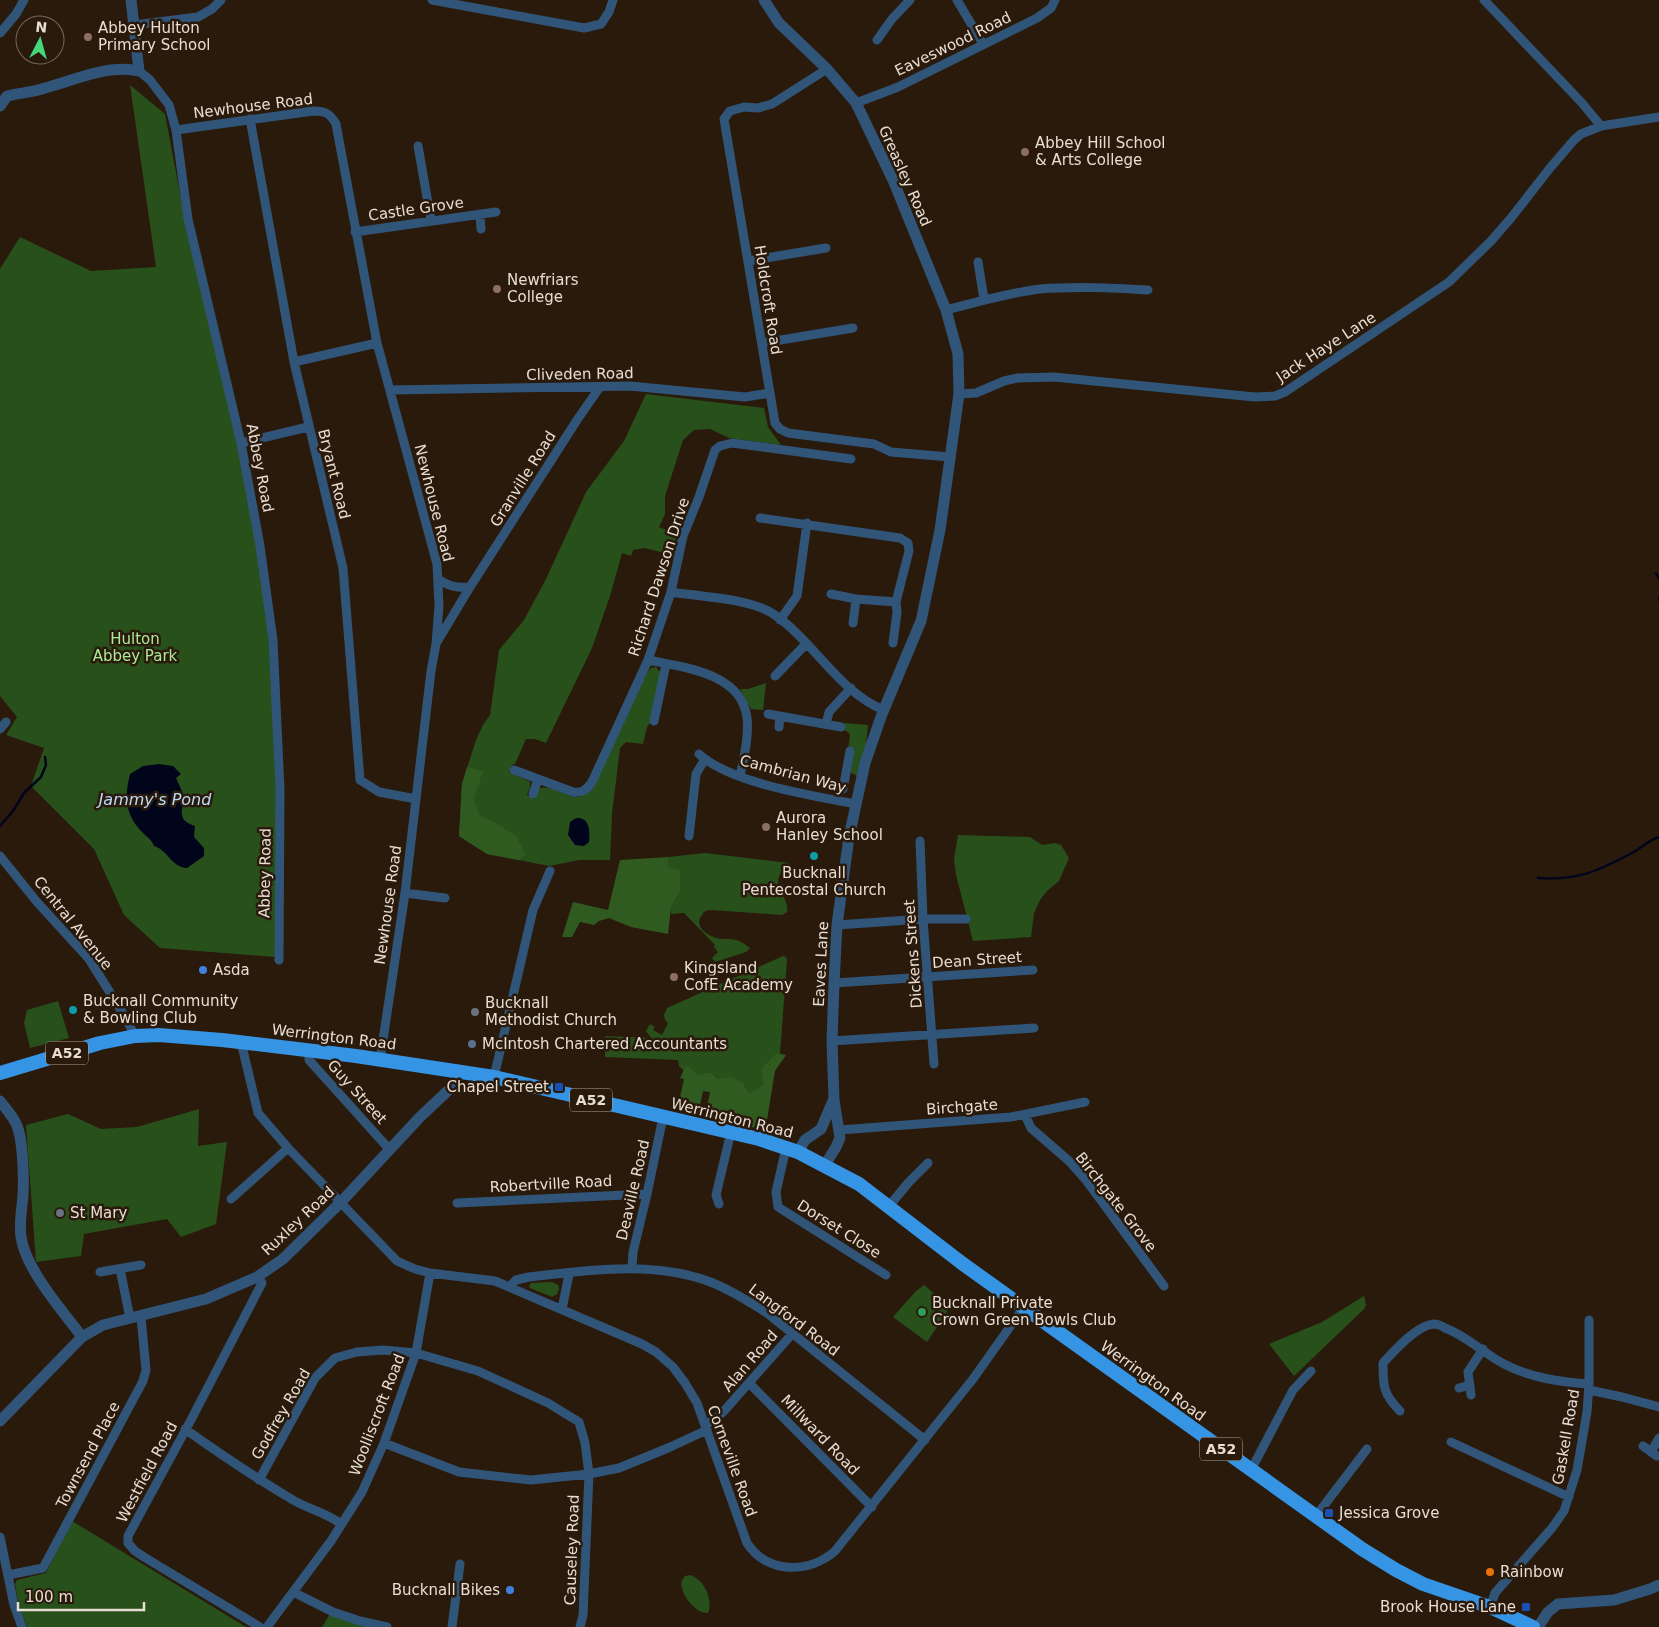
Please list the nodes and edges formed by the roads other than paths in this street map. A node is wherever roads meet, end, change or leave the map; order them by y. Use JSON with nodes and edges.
{"nodes":[{"id":1,"x":24,"y":0,"type":"edge"},
{"id":2,"x":132,"y":0,"type":"edge"},
{"id":3,"x":222,"y":0,"type":"edge"},
{"id":4,"x":432,"y":0,"type":"edge"},
{"id":5,"x":612,"y":0,"type":"edge"},
{"id":6,"x":764,"y":0,"type":"edge"},
{"id":7,"x":910,"y":0,"type":"edge"},
{"id":8,"x":957,"y":0,"type":"edge"},
{"id":9,"x":1055,"y":0,"type":"edge"},
{"id":10,"x":1484,"y":0,"type":"edge"},
{"id":11,"x":134,"y":26,"type":"junction"},
{"id":12,"x":0,"y":33,"type":"edge"},
{"id":13,"x":877,"y":40,"type":"dead end"},
{"id":14,"x":983,"y":44,"type":"junction"},
{"id":15,"x":826,"y":69,"type":"junction"},
{"id":16,"x":139,"y":71,"type":"junction"},
{"id":17,"x":4,"y":92,"type":"edge"},
{"id":18,"x":856,"y":104,"type":"junction"},
{"id":19,"x":0,"y":106,"type":"edge"},
{"id":20,"x":1588,"y":111,"type":"junction"},
{"id":21,"x":1659,"y":117,"type":"edge"},
{"id":22,"x":250,"y":119,"type":"junction"},
{"id":23,"x":1601,"y":126,"type":"junction"},
{"id":24,"x":176,"y":130,"type":"junction"},
{"id":25,"x":1577,"y":137,"type":"junction"},
{"id":26,"x":418,"y":146,"type":"dead end"},
{"id":27,"x":496,"y":212,"type":"dead end"},
{"id":28,"x":480,"y":214,"type":"junction"},
{"id":29,"x":431,"y":220,"type":"junction"},
{"id":30,"x":481,"y":229,"type":"dead end"},
{"id":31,"x":356,"y":232,"type":"junction"},
{"id":32,"x":826,"y":248,"type":"dead end"},
{"id":33,"x":748,"y":261,"type":"junction"},
{"id":34,"x":978,"y":262,"type":"dead end"},
{"id":35,"x":1148,"y":290,"type":"dead end"},
{"id":36,"x":984,"y":300,"type":"junction"},
{"id":37,"x":946,"y":310,"type":"junction"},
{"id":38,"x":853,"y":328,"type":"dead end"},
{"id":39,"x":377,"y":343,"type":"junction"},
{"id":40,"x":762,"y":343,"type":"junction"},
{"id":41,"x":294,"y":362,"type":"junction"},
{"id":42,"x":600,"y":387,"type":"junction"},
{"id":43,"x":390,"y":390,"type":"junction"},
{"id":44,"x":769,"y":393,"type":"junction"},
{"id":45,"x":959,"y":394,"type":"junction"},
{"id":46,"x":308,"y":427,"type":"junction"},
{"id":47,"x":241,"y":443,"type":"junction"},
{"id":48,"x":950,"y":457,"type":"junction"},
{"id":49,"x":851,"y":460,"type":"dead end"},
{"id":50,"x":760,"y":518,"type":"dead end"},
{"id":51,"x":807,"y":524,"type":"junction"},
{"id":52,"x":438,"y":579,"type":"junction"},
{"id":53,"x":470,"y":587,"type":"junction"},
{"id":54,"x":672,"y":592,"type":"junction"},
{"id":55,"x":831,"y":594,"type":"dead end"},
{"id":56,"x":856,"y":599,"type":"junction"},
{"id":57,"x":896,"y":602,"type":"junction"},
{"id":58,"x":780,"y":620,"type":"junction"},
{"id":59,"x":853,"y":623,"type":"dead end"},
{"id":60,"x":893,"y":643,"type":"dead end"},
{"id":61,"x":436,"y":644,"type":"junction"},
{"id":62,"x":806,"y":644,"type":"junction"},
{"id":63,"x":648,"y":660,"type":"junction"},
{"id":64,"x":666,"y":664,"type":"junction"},
{"id":65,"x":775,"y":676,"type":"dead end"},
{"id":66,"x":851,"y":688,"type":"junction"},
{"id":67,"x":883,"y":712,"type":"junction"},
{"id":68,"x":768,"y":714,"type":"dead end"},
{"id":69,"x":780,"y":716,"type":"junction"},
{"id":70,"x":654,"y":721,"type":"dead end"},
{"id":71,"x":826,"y":724,"type":"junction"},
{"id":72,"x":779,"y":727,"type":"dead end"},
{"id":73,"x":841,"y":727,"type":"dead end"},
{"id":74,"x":850,"y":751,"type":"dead end"},
{"id":75,"x":514,"y":770,"type":"dead end"},
{"id":76,"x":740,"y":776,"type":"junction"},
{"id":77,"x":845,"y":778,"type":"junction"},
{"id":78,"x":538,"y":779,"type":"junction"},
{"id":79,"x":860,"y":782,"type":"junction"},
{"id":80,"x":843,"y":789,"type":"dead end"},
{"id":81,"x":533,"y":794,"type":"dead end"},
{"id":82,"x":416,"y":799,"type":"junction"},
{"id":83,"x":855,"y":804,"type":"junction"},
{"id":84,"x":689,"y":836,"type":"dead end"},
{"id":85,"x":920,"y":841,"type":"dead end"},
{"id":86,"x":0,"y":856,"type":"edge"},
{"id":87,"x":550,"y":871,"type":"dead end"},
{"id":88,"x":405,"y":893,"type":"junction"},
{"id":89,"x":445,"y":898,"type":"dead end"},
{"id":90,"x":966,"y":918,"type":"dead end"},
{"id":91,"x":924,"y":919,"type":"junction"},
{"id":92,"x":838,"y":925,"type":"junction"},
{"id":93,"x":279,"y":960,"type":"dead end"},
{"id":94,"x":1033,"y":970,"type":"dead end"},
{"id":95,"x":928,"y":977,"type":"junction"},
{"id":96,"x":834,"y":983,"type":"junction"},
{"id":97,"x":1034,"y":1028,"type":"dead end"},
{"id":98,"x":932,"y":1035,"type":"junction"},
{"id":99,"x":135,"y":1036,"type":"junction"},
{"id":100,"x":832,"y":1041,"type":"junction"},
{"id":101,"x":241,"y":1042,"type":"junction"},
{"id":102,"x":309,"y":1050,"type":"junction"},
{"id":103,"x":380,"y":1060,"type":"junction"},
{"id":104,"x":934,"y":1064,"type":"dead end"},
{"id":105,"x":458,"y":1070,"type":"junction"},
{"id":106,"x":0,"y":1073,"type":"edge"},
{"id":107,"x":494,"y":1077,"type":"junction"},
{"id":108,"x":834,"y":1100,"type":"junction"},
{"id":109,"x":0,"y":1101,"type":"edge"},
{"id":110,"x":1085,"y":1102,"type":"dead end"},
{"id":111,"x":1025,"y":1115,"type":"junction"},
{"id":112,"x":663,"y":1117,"type":"junction"},
{"id":113,"x":840,"y":1130,"type":"junction"},
{"id":114,"x":730,"y":1132,"type":"junction"},
{"id":115,"x":288,"y":1148,"type":"junction"},
{"id":116,"x":390,"y":1150,"type":"junction"},
{"id":117,"x":792,"y":1150,"type":"junction"},
{"id":118,"x":928,"y":1163,"type":"dead end"},
{"id":119,"x":825,"y":1165,"type":"junction"},
{"id":120,"x":648,"y":1194,"type":"junction"},
{"id":121,"x":231,"y":1199,"type":"dead end"},
{"id":122,"x":341,"y":1202,"type":"junction"},
{"id":123,"x":457,"y":1203,"type":"dead end"},
{"id":124,"x":719,"y":1204,"type":"dead end"},
{"id":125,"x":889,"y":1206,"type":"junction"},
{"id":126,"x":141,"y":1265,"type":"dead end"},
{"id":127,"x":632,"y":1268,"type":"junction"},
{"id":128,"x":120,"y":1269,"type":"junction"},
{"id":129,"x":100,"y":1272,"type":"dead end"},
{"id":130,"x":430,"y":1273,"type":"junction"},
{"id":131,"x":569,"y":1274,"type":"junction"},
{"id":132,"x":886,"y":1275,"type":"dead end"},
{"id":133,"x":258,"y":1277,"type":"junction"},
{"id":134,"x":509,"y":1286,"type":"junction"},
{"id":135,"x":1164,"y":1286,"type":"dead end"},
{"id":136,"x":1024,"y":1307,"type":"junction"},
{"id":137,"x":562,"y":1309,"type":"junction"},
{"id":138,"x":135,"y":1317,"type":"junction"},
{"id":139,"x":1589,"y":1320,"type":"dead end"},
{"id":140,"x":792,"y":1334,"type":"junction"},
{"id":141,"x":82,"y":1338,"type":"junction"},
{"id":142,"x":1483,"y":1349,"type":"junction"},
{"id":143,"x":416,"y":1353,"type":"junction"},
{"id":144,"x":1311,"y":1371,"type":"dead end"},
{"id":145,"x":749,"y":1383,"type":"junction"},
{"id":146,"x":1589,"y":1387,"type":"junction"},
{"id":147,"x":1459,"y":1388,"type":"dead end"},
{"id":148,"x":1659,"y":1407,"type":"edge"},
{"id":149,"x":1400,"y":1411,"type":"dead end"},
{"id":150,"x":0,"y":1421,"type":"edge"},
{"id":151,"x":706,"y":1427,"type":"junction"},
{"id":152,"x":185,"y":1429,"type":"junction"},
{"id":153,"x":1659,"y":1438,"type":"edge"},
{"id":154,"x":925,"y":1440,"type":"junction"},
{"id":155,"x":1451,"y":1442,"type":"dead end"},
{"id":156,"x":384,"y":1443,"type":"junction"},
{"id":157,"x":1643,"y":1446,"type":"dead end"},
{"id":158,"x":1367,"y":1449,"type":"dead end"},
{"id":159,"x":1251,"y":1470,"type":"junction"},
{"id":160,"x":589,"y":1474,"type":"junction"},
{"id":161,"x":259,"y":1480,"type":"junction"},
{"id":162,"x":1568,"y":1497,"type":"junction"},
{"id":163,"x":872,"y":1507,"type":"junction"},
{"id":164,"x":1316,"y":1516,"type":"junction"},
{"id":165,"x":341,"y":1524,"type":"junction"},
{"id":166,"x":0,"y":1538,"type":"edge"},
{"id":167,"x":460,"y":1564,"type":"dead end"},
{"id":168,"x":8,"y":1575,"type":"junction"},
{"id":169,"x":1659,"y":1585,"type":"edge"},
{"id":170,"x":293,"y":1592,"type":"junction"},
{"id":171,"x":1490,"y":1607,"type":"junction"},
{"id":172,"x":22,"y":1627,"type":"edge"},
{"id":173,"x":260,"y":1627,"type":"edge"},
{"id":174,"x":267,"y":1627,"type":"edge"},
{"id":175,"x":387,"y":1627,"type":"edge"},
{"id":176,"x":452,"y":1627,"type":"edge"},
{"id":177,"x":580,"y":1627,"type":"edge"},
{"id":178,"x":1533,"y":1627,"type":"edge"},
{"id":179,"x":1538,"y":1627,"type":"edge"}],
"edges":[{"from":1,"to":12,"type":"street"},
{"from":2,"to":11,"type":"street"},
{"from":3,"to":11,"type":"street"},
{"from":4,"to":5,"type":"street"},
{"from":6,"to":15,"type":"street","name":"Greasley Road"},
{"from":7,"to":13,"type":"street"},
{"from":8,"to":14,"type":"street"},
{"from":9,"to":14,"type":"street","name":"Eaveswood Road"},
{"from":10,"to":20,"type":"street"},
{"from":11,"to":16,"type":"street"},
{"from":14,"to":18,"type":"street","name":"Eaveswood Road"},
{"from":15,"to":18,"type":"street","name":"Greasley Road"},
{"from":15,"to":33,"type":"street","name":"Holdcroft Road"},
{"from":16,"to":17,"type":"street"},
{"from":16,"to":24,"type":"street","name":"Abbey Road"},
{"from":17,"to":19,"type":"street"},
{"from":18,"to":37,"type":"street","name":"Greasley Road"},
{"from":20,"to":23,"type":"street"},
{"from":20,"to":25,"type":"street"},
{"from":21,"to":23,"type":"street"},
{"from":22,"to":24,"type":"street","name":"Newhouse Road"},
{"from":22,"to":31,"type":"street","name":"Newhouse Road"},
{"from":22,"to":41,"type":"street","name":"Bryant Road"},
{"from":23,"to":25,"type":"street"},
{"from":24,"to":47,"type":"street","name":"Abbey Road"},
{"from":25,"to":45,"type":"street","name":"Jack Haye Lane"},
{"from":26,"to":29,"type":"street"},
{"from":27,"to":28,"type":"street","name":"Castle Grove"},
{"from":28,"to":29,"type":"street","name":"Castle Grove"},
{"from":28,"to":30,"type":"street","name":"Castle Grove"},
{"from":29,"to":31,"type":"street","name":"Castle Grove"},
{"from":31,"to":39,"type":"street","name":"Newhouse Road"},
{"from":32,"to":33,"type":"street"},
{"from":33,"to":40,"type":"street","name":"Holdcroft Road"},
{"from":34,"to":36,"type":"street"},
{"from":35,"to":36,"type":"street"},
{"from":36,"to":37,"type":"street"},
{"from":37,"to":45,"type":"street","name":"Greasley Road"},
{"from":38,"to":40,"type":"street"},
{"from":39,"to":41,"type":"street"},
{"from":39,"to":43,"type":"street","name":"Newhouse Road"},
{"from":40,"to":44,"type":"street","name":"Holdcroft Road"},
{"from":41,"to":46,"type":"street","name":"Bryant Road"},
{"from":42,"to":43,"type":"street","name":"Cliveden Road"},
{"from":42,"to":44,"type":"street","name":"Cliveden Road"},
{"from":42,"to":53,"type":"street","name":"Granville Road"},
{"from":43,"to":52,"type":"street","name":"Newhouse Road"},
{"from":44,"to":48,"type":"street","name":"Holdcroft Road"},
{"from":45,"to":48,"type":"street","name":"Greasley Road"},
{"from":46,"to":47,"type":"street"},
{"from":46,"to":82,"type":"street","name":"Bryant Road"},
{"from":47,"to":93,"type":"street","name":"Abbey Road"},
{"from":48,"to":67,"type":"street","name":"Eaves Lane"},
{"from":49,"to":54,"type":"street","name":"Richard Dawson Drive"},
{"from":50,"to":51,"type":"street"},
{"from":51,"to":57,"type":"street"},
{"from":51,"to":58,"type":"street"},
{"from":52,"to":53,"type":"street"},
{"from":52,"to":61,"type":"street","name":"Newhouse Road"},
{"from":53,"to":61,"type":"street","name":"Granville Road"},
{"from":54,"to":58,"type":"street"},
{"from":54,"to":63,"type":"street","name":"Richard Dawson Drive"},
{"from":55,"to":56,"type":"street"},
{"from":56,"to":57,"type":"street"},
{"from":56,"to":59,"type":"street"},
{"from":57,"to":60,"type":"street"},
{"from":58,"to":62,"type":"street"},
{"from":61,"to":82,"type":"street","name":"Newhouse Road"},
{"from":62,"to":65,"type":"street"},
{"from":62,"to":66,"type":"street"},
{"from":63,"to":64,"type":"street"},
{"from":63,"to":78,"type":"street","name":"Richard Dawson Drive"},
{"from":64,"to":70,"type":"street"},
{"from":64,"to":76,"type":"street"},
{"from":66,"to":67,"type":"street"},
{"from":66,"to":71,"type":"street"},
{"from":67,"to":79,"type":"street","name":"Eaves Lane"},
{"from":68,"to":69,"type":"street"},
{"from":69,"to":71,"type":"street"},
{"from":69,"to":72,"type":"street"},
{"from":71,"to":73,"type":"street"},
{"from":74,"to":77,"type":"street"},
{"from":75,"to":78,"type":"street","name":"Richard Dawson Drive"},
{"from":76,"to":83,"type":"street","name":"Cambrian Way"},
{"from":76,"to":84,"type":"street","name":"Cambrian Way"},
{"from":77,"to":79,"type":"street"},
{"from":77,"to":80,"type":"street"},
{"from":78,"to":81,"type":"street"},
{"from":79,"to":83,"type":"street","name":"Eaves Lane"},
{"from":82,"to":88,"type":"street","name":"Newhouse Road"},
{"from":83,"to":92,"type":"street","name":"Eaves Lane"},
{"from":85,"to":91,"type":"street","name":"Dickens Street"},
{"from":86,"to":99,"type":"street","name":"Central Avenue"},
{"from":87,"to":107,"type":"street"},
{"from":88,"to":89,"type":"street"},
{"from":88,"to":103,"type":"street","name":"Newhouse Road"},
{"from":90,"to":91,"type":"street"},
{"from":91,"to":92,"type":"street"},
{"from":91,"to":95,"type":"street","name":"Dickens Street"},
{"from":92,"to":96,"type":"street","name":"Eaves Lane"},
{"from":94,"to":95,"type":"street","name":"Dean Street"},
{"from":95,"to":96,"type":"street","name":"Dean Street"},
{"from":95,"to":98,"type":"street","name":"Dickens Street"},
{"from":96,"to":100,"type":"street","name":"Eaves Lane"},
{"from":97,"to":98,"type":"street"},
{"from":98,"to":100,"type":"street"},
{"from":98,"to":104,"type":"street","name":"Dickens Street"},
{"from":99,"to":101,"type":"highway","name":"Werrington Road","number":"A52"},
{"from":99,"to":106,"type":"highway","name":"Werrington Road","number":"A52"},
{"from":100,"to":108,"type":"street","name":"Eaves Lane"},
{"from":101,"to":102,"type":"highway","name":"Werrington Road","number":"A52"},
{"from":101,"to":115,"type":"street","name":"Corneville Road"},
{"from":102,"to":103,"type":"highway","name":"Werrington Road","number":"A52"},
{"from":102,"to":116,"type":"street","name":"Guy Street"},
{"from":103,"to":105,"type":"highway","name":"Werrington Road","number":"A52"},
{"from":105,"to":107,"type":"highway","name":"Werrington Road","number":"A52"},
{"from":105,"to":116,"type":"street","name":"Ruxley Road"},
{"from":107,"to":112,"type":"highway","name":"Werrington Road","number":"A52"},
{"from":108,"to":113,"type":"street","name":"Eaves Lane"},
{"from":108,"to":117,"type":"street","name":"Eaves Lane"},
{"from":109,"to":141,"type":"street"},
{"from":110,"to":111,"type":"street","name":"Birchgate"},
{"from":111,"to":113,"type":"street","name":"Birchgate"},
{"from":111,"to":135,"type":"street","name":"Birchgate Grove"},
{"from":112,"to":114,"type":"highway","name":"Werrington Road","number":"A52"},
{"from":112,"to":120,"type":"street","name":"Deaville Road"},
{"from":113,"to":119,"type":"street","name":"Eaves Lane"},
{"from":114,"to":117,"type":"highway","name":"Werrington Road","number":"A52"},
{"from":114,"to":124,"type":"street"},
{"from":115,"to":121,"type":"street"},
{"from":115,"to":122,"type":"street","name":"Corneville Road"},
{"from":116,"to":122,"type":"street","name":"Ruxley Road"},
{"from":117,"to":119,"type":"highway","name":"Werrington Road","number":"A52"},
{"from":117,"to":132,"type":"street","name":"Dorset Close"},
{"from":118,"to":125,"type":"street"},
{"from":119,"to":125,"type":"highway","name":"Werrington Road","number":"A52"},
{"from":120,"to":123,"type":"street","name":"Robertville Road"},
{"from":120,"to":127,"type":"street","name":"Deaville Road"},
{"from":122,"to":130,"type":"street","name":"Corneville Road"},
{"from":122,"to":133,"type":"street","name":"Ruxley Road"},
{"from":125,"to":136,"type":"highway","name":"Werrington Road","number":"A52"},
{"from":126,"to":128,"type":"street"},
{"from":127,"to":131,"type":"street","name":"Langford Road"},
{"from":127,"to":140,"type":"street","name":"Langford Road"},
{"from":128,"to":129,"type":"street"},
{"from":128,"to":138,"type":"street"},
{"from":130,"to":134,"type":"street","name":"Corneville Road"},
{"from":130,"to":143,"type":"street","name":"Woolliscroft Road"},
{"from":131,"to":134,"type":"street","name":"Langford Road"},
{"from":131,"to":137,"type":"street"},
{"from":133,"to":138,"type":"street","name":"Ruxley Road"},
{"from":133,"to":152,"type":"street","name":"Westfield Road"},
{"from":134,"to":137,"type":"street","name":"Corneville Road"},
{"from":136,"to":154,"type":"street","name":"Corneville Road"},
{"from":136,"to":159,"type":"highway","name":"Werrington Road","number":"A52"},
{"from":137,"to":151,"type":"street","name":"Corneville Road"},
{"from":138,"to":141,"type":"street","name":"Ruxley Road"},
{"from":138,"to":168,"type":"street","name":"Townsend Place"},
{"from":139,"to":146,"type":"street","name":"Gaskell Road"},
{"from":140,"to":145,"type":"street","name":"Alan Road"},
{"from":140,"to":154,"type":"street","name":"Langford Road"},
{"from":141,"to":150,"type":"street","name":"Ruxley Road"},
{"from":142,"to":146,"type":"street"},
{"from":142,"to":147,"type":"street"},
{"from":142,"to":149,"type":"street"},
{"from":143,"to":156,"type":"street","name":"Woolliscroft Road"},
{"from":143,"to":160,"type":"street","name":"Godfrey Road"},
{"from":143,"to":161,"type":"street","name":"Godfrey Road"},
{"from":144,"to":159,"type":"street"},
{"from":145,"to":151,"type":"street","name":"Alan Road"},
{"from":145,"to":163,"type":"street","name":"Millward Road"},
{"from":146,"to":148,"type":"street"},
{"from":146,"to":162,"type":"street","name":"Gaskell Road"},
{"from":151,"to":160,"type":"street","name":"Alan Road"},
{"from":151,"to":163,"type":"street","name":"Corneville Road"},
{"from":152,"to":161,"type":"street"},
{"from":152,"to":173,"type":"street","name":"Westfield Road"},
{"from":153,"to":157,"type":"street"},
{"from":154,"to":163,"type":"street","name":"Corneville Road"},
{"from":155,"to":162,"type":"street"},
{"from":156,"to":160,"type":"street","name":"Alan Road"},
{"from":156,"to":165,"type":"street","name":"Woolliscroft Road"},
{"from":158,"to":164,"type":"street"},
{"from":159,"to":164,"type":"highway","name":"Werrington Road","number":"A52"},
{"from":160,"to":177,"type":"street","name":"Causeley Road"},
{"from":161,"to":165,"type":"street"},
{"from":162,"to":171,"type":"street","name":"Gaskell Road"},
{"from":164,"to":171,"type":"highway","name":"Werrington Road","number":"A52"},
{"from":165,"to":170,"type":"street","name":"Woolliscroft Road"},
{"from":166,"to":168,"type":"street"},
{"from":167,"to":176,"type":"street"},
{"from":168,"to":172,"type":"street"},
{"from":169,"to":179,"type":"street"},
{"from":170,"to":174,"type":"street","name":"Woolliscroft Road"},
{"from":170,"to":175,"type":"street"},
{"from":171,"to":178,"type":"highway","number":"A52"}]}
